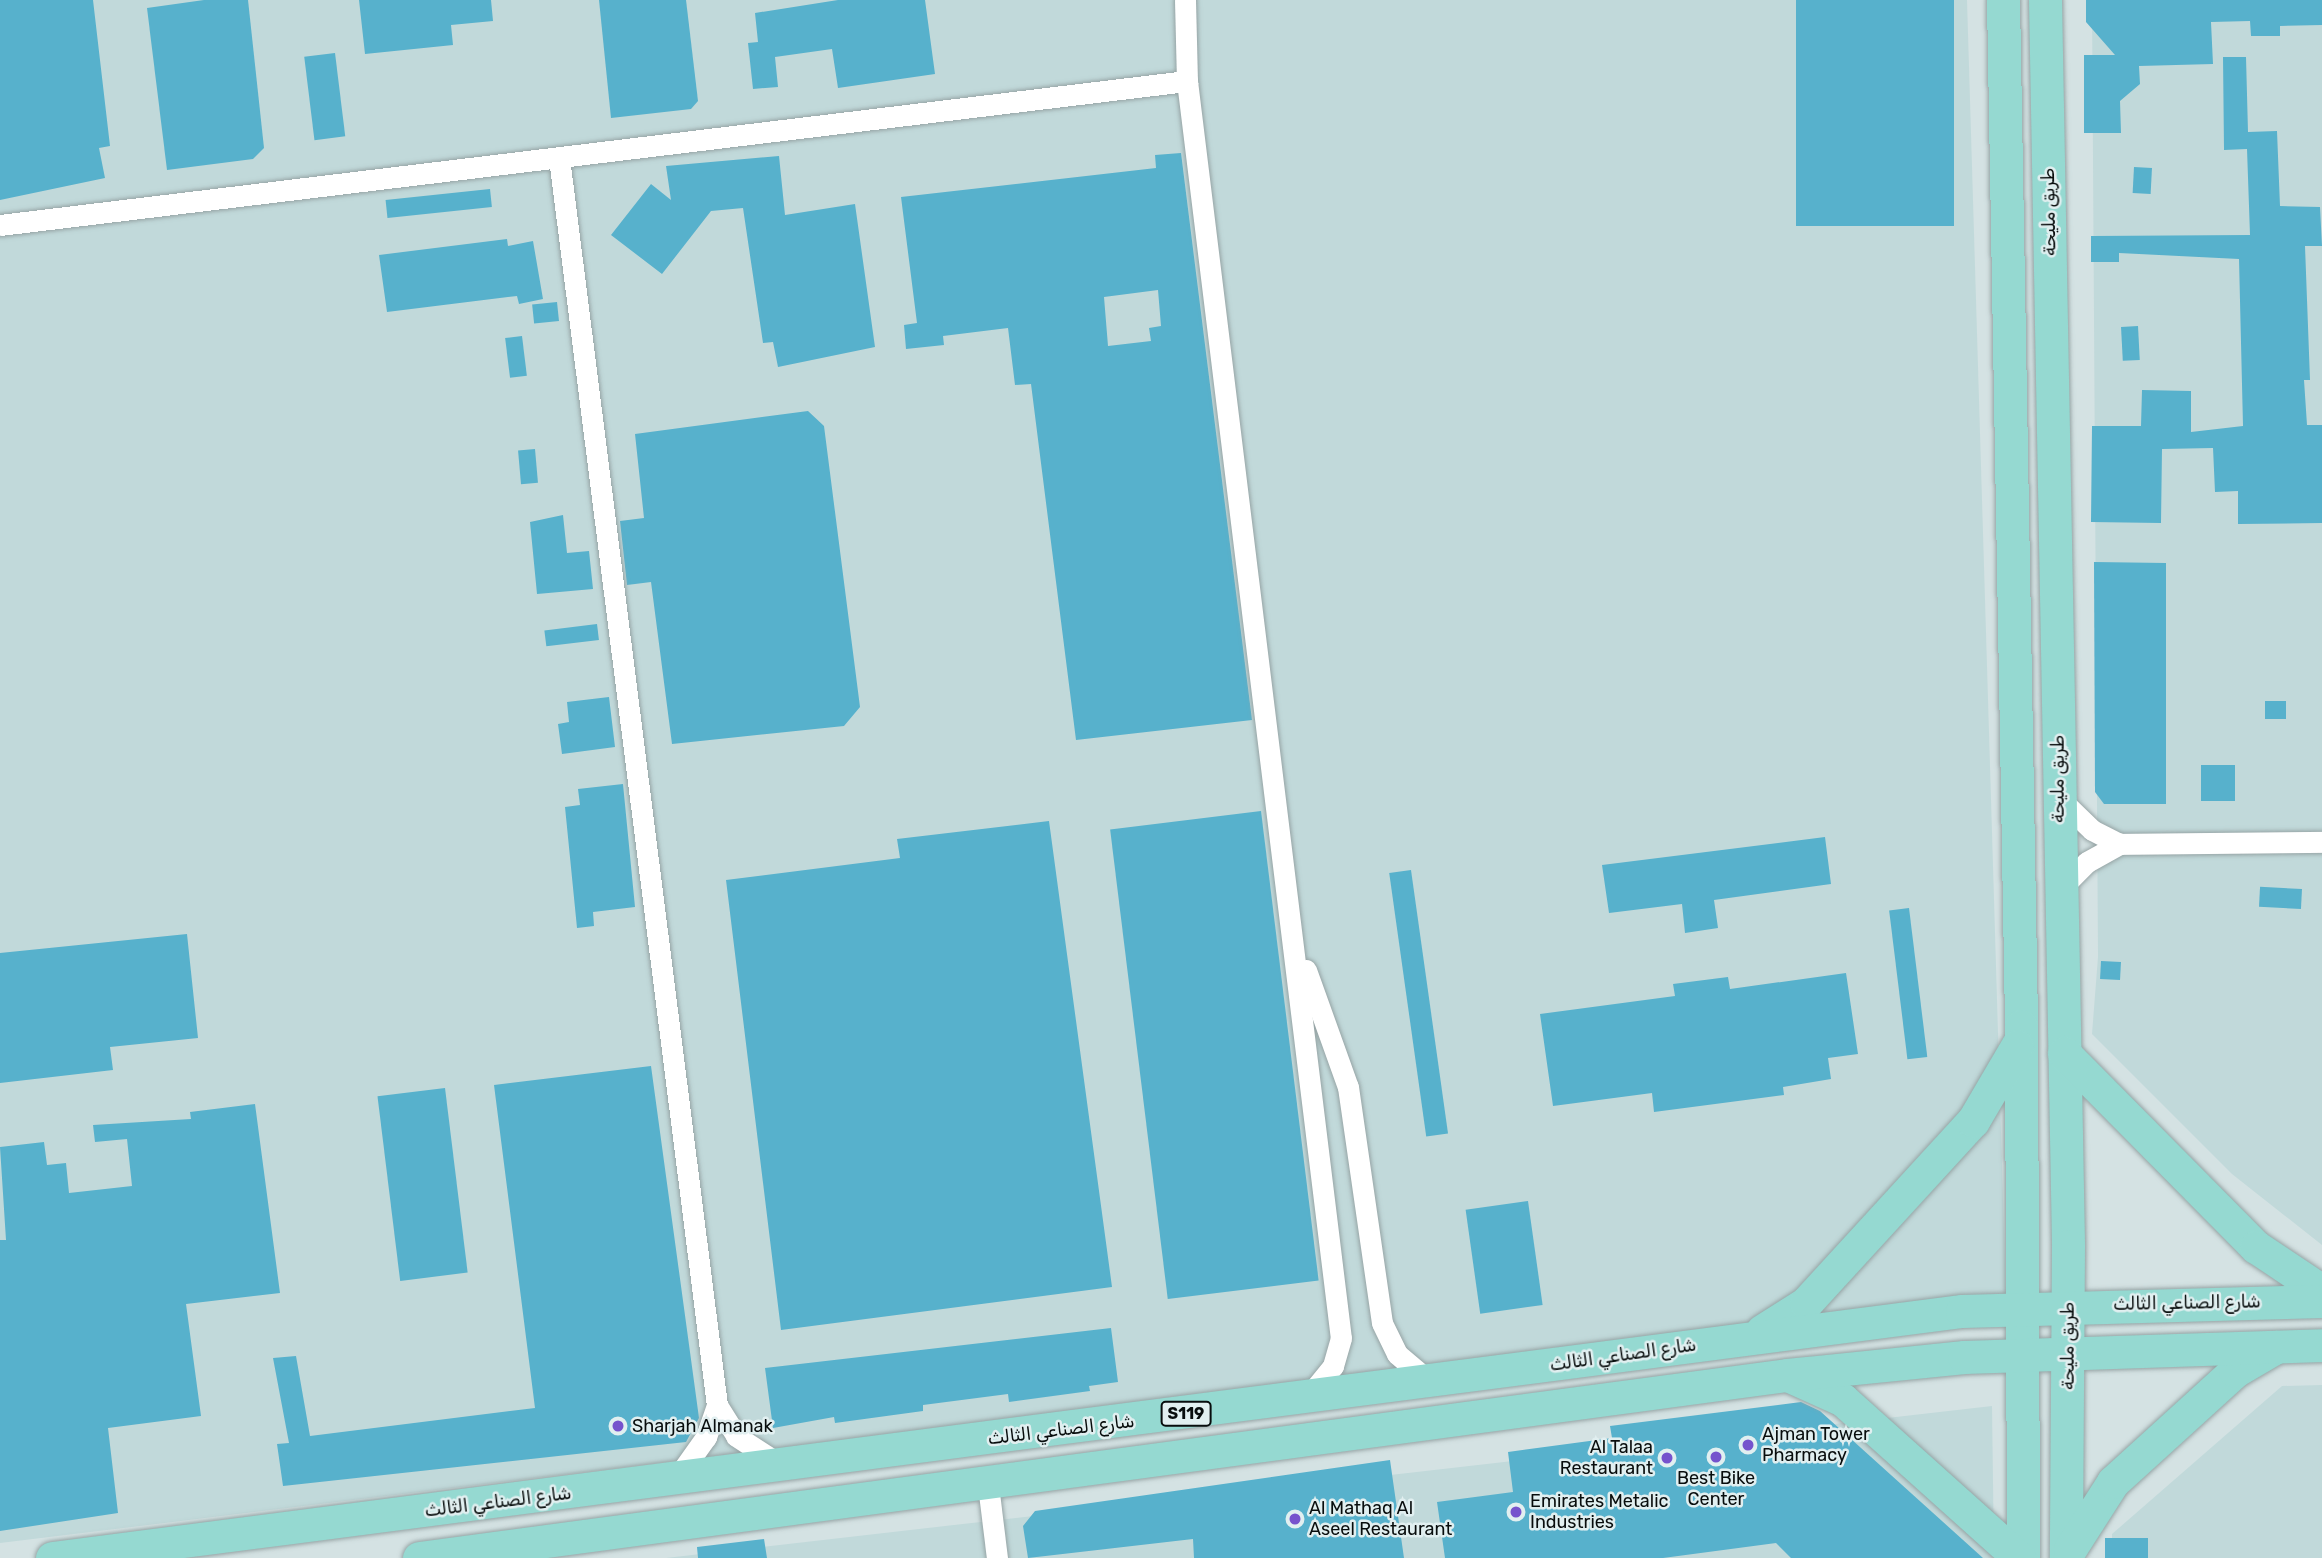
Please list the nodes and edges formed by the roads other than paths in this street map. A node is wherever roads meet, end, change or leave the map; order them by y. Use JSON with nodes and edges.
{"nodes":[{"id":1,"x":1185,"y":0,"type":"edge"},
{"id":2,"x":2003,"y":0,"type":"edge"},
{"id":3,"x":2045,"y":0,"type":"edge"},
{"id":4,"x":1188,"y":81,"type":"junction"},
{"id":5,"x":559,"y":158,"type":"junction"},
{"id":6,"x":0,"y":225,"type":"edge"},
{"id":7,"x":2012,"y":528,"type":"junction"},
{"id":8,"x":2056,"y":561,"type":"junction"},
{"id":9,"x":2058,"y":796,"type":"junction"},
{"id":10,"x":2322,"y":842,"type":"edge"},
{"id":11,"x":2120,"y":844,"type":"junction"},
{"id":12,"x":2058,"y":891,"type":"junction"},
{"id":13,"x":1299,"y":956,"type":"junction"},
{"id":14,"x":2021,"y":1027,"type":"junction"},
{"id":15,"x":2064,"y":1052,"type":"junction"},
{"id":16,"x":2322,"y":1291,"type":"edge"},
{"id":17,"x":2322,"y":1301,"type":"edge"},
{"id":18,"x":2068,"y":1306,"type":"junction"},
{"id":19,"x":2025,"y":1308,"type":"junction"},
{"id":20,"x":1750,"y":1336,"type":"junction"},
{"id":21,"x":2322,"y":1345,"type":"edge"},
{"id":22,"x":2280,"y":1346,"type":"junction"},
{"id":23,"x":2068,"y":1353,"type":"junction"},
{"id":24,"x":2025,"y":1356,"type":"junction"},
{"id":25,"x":1787,"y":1375,"type":"junction"},
{"id":26,"x":1432,"y":1384,"type":"junction"},
{"id":27,"x":1306,"y":1399,"type":"junction"},
{"id":28,"x":1273,"y":1404,"type":"junction"},
{"id":29,"x":717,"y":1405,"type":"junction"},
{"id":30,"x":1180,"y":1460,"type":"junction"},
{"id":31,"x":781,"y":1465,"type":"junction"},
{"id":32,"x":676,"y":1479,"type":"junction"},
{"id":33,"x":988,"y":1485,"type":"junction"},
{"id":34,"x":52,"y":1558,"type":"edge"},
{"id":35,"x":419,"y":1558,"type":"edge"},
{"id":36,"x":997,"y":1558,"type":"edge"},
{"id":37,"x":2021,"y":1558,"type":"edge"},
{"id":38,"x":2066,"y":1558,"type":"edge"}],
"edges":[{"from":1,"to":4,"type":"street"},
{"from":2,"to":7,"type":"main road"},
{"from":3,"to":8,"type":"main road","name":"طريق مليحة"},
{"from":4,"to":5,"type":"street"},
{"from":4,"to":13,"type":"street"},
{"from":5,"to":6,"type":"street"},
{"from":5,"to":29,"type":"street"},
{"from":7,"to":8,"type":"main road"},
{"from":7,"to":14,"type":"main road"},
{"from":8,"to":9,"type":"main road","name":"طريق مليحة"},
{"from":9,"to":11,"type":"street"},
{"from":9,"to":12,"type":"main road","name":"طريق مليحة"},
{"from":10,"to":11,"type":"street"},
{"from":11,"to":12,"type":"street"},
{"from":12,"to":15,"type":"main road","name":"طريق مليحة"},
{"from":13,"to":26,"type":"street"},
{"from":13,"to":27,"type":"street"},
{"from":14,"to":19,"type":"main road"},
{"from":14,"to":20,"type":"main road"},
{"from":15,"to":16,"type":"main road"},
{"from":15,"to":18,"type":"main road","name":"طريق مليحة"},
{"from":17,"to":18,"type":"main road","name":"شارع الصناعي الثالث","number":"S119"},
{"from":18,"to":19,"type":"main road","name":"شارع الصناعي الثالث","number":"S119"},
{"from":18,"to":23,"type":"main road","name":"طريق مليحة"},
{"from":19,"to":20,"type":"main road","name":"شارع الصناعي الثالث","number":"S119"},
{"from":19,"to":24,"type":"main road"},
{"from":20,"to":26,"type":"main road","name":"شارع الصناعي الثالث","number":"S119"},
{"from":21,"to":22,"type":"main road"},
{"from":22,"to":23,"type":"main road"},
{"from":22,"to":38,"type":"main road"},
{"from":23,"to":24,"type":"main road"},
{"from":23,"to":38,"type":"main road","name":"طريق مليحة"},
{"from":24,"to":25,"type":"main road"},
{"from":24,"to":37,"type":"main road"},
{"from":25,"to":30,"type":"main road"},
{"from":25,"to":37,"type":"main road"},
{"from":26,"to":27,"type":"main road","name":"شارع الصناعي الثالث","number":"S119"},
{"from":27,"to":28,"type":"main road","name":"شارع الصناعي الثالث","number":"S119"},
{"from":28,"to":30,"type":"main road"},
{"from":28,"to":31,"type":"main road","name":"شارع الصناعي الثالث","number":"S119"},
{"from":29,"to":31,"type":"street"},
{"from":29,"to":32,"type":"street"},
{"from":30,"to":33,"type":"main road"},
{"from":31,"to":32,"type":"main road","name":"شارع الصناعي الثالث","number":"S119"},
{"from":32,"to":34,"type":"main road","name":"شارع الصناعي الثالث","number":"S119"},
{"from":33,"to":35,"type":"main road"},
{"from":33,"to":36,"type":"street"}]}
